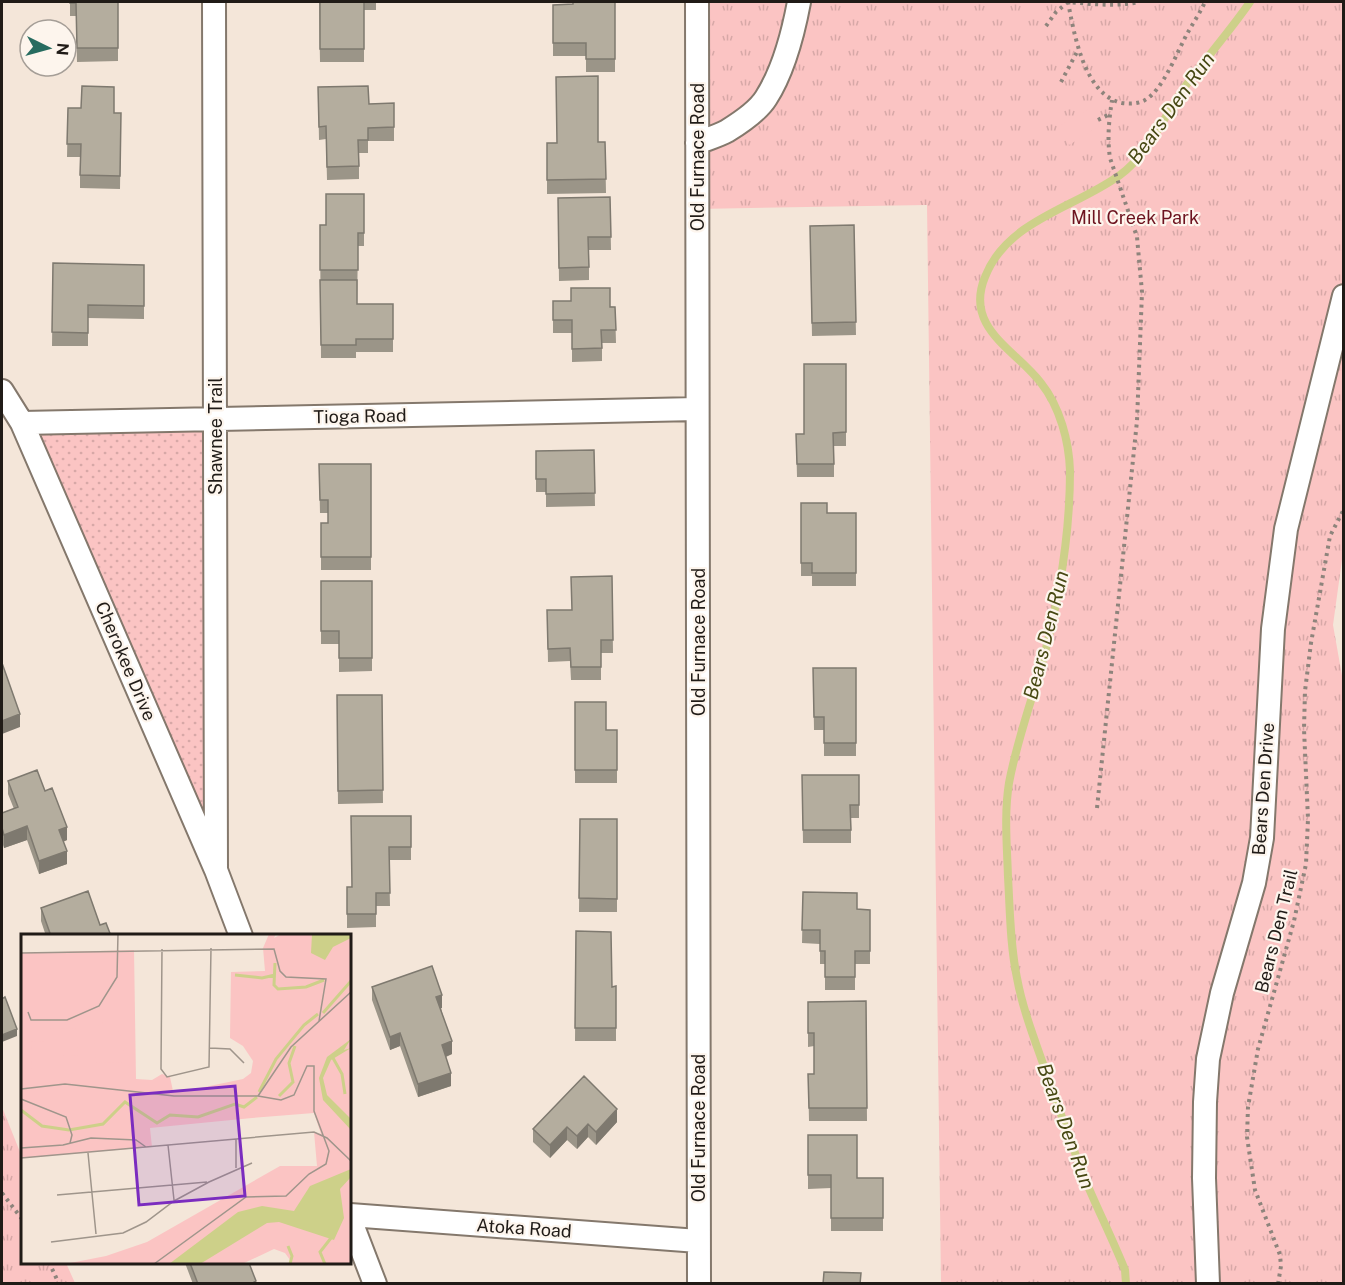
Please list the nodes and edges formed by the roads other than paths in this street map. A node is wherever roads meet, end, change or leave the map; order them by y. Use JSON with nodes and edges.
{"nodes":[{"id":1,"x":214,"y":2,"type":"edge"},
{"id":2,"x":697,"y":2,"type":"edge"},
{"id":3,"x":798,"y":2,"type":"edge"},
{"id":4,"x":697,"y":143,"type":"junction"},
{"id":5,"x":1344,"y":296,"type":"edge"},
{"id":6,"x":2,"y":391,"type":"edge"},
{"id":7,"x":697,"y":410,"type":"junction"},
{"id":8,"x":215,"y":419,"type":"junction"},
{"id":9,"x":22,"y":423,"type":"junction"},
{"id":10,"x":216,"y":870,"type":"junction"},
{"id":11,"x":240,"y":934,"type":"edge"},
{"id":12,"x":351,"y":1217,"type":"edge"},
{"id":13,"x":351,"y":1220,"type":"edge"},
{"id":14,"x":698,"y":1241,"type":"junction"},
{"id":15,"x":375,"y":1284,"type":"edge"},
{"id":16,"x":699,"y":1284,"type":"edge"},
{"id":17,"x":1208,"y":1284,"type":"edge"}],
"edges":[{"from":1,"to":8,"type":"street","name":"Shawnee Trail"},
{"from":2,"to":4,"type":"street","name":"Old Furnace Road"},
{"from":3,"to":4,"type":"street"},
{"from":4,"to":7,"type":"street","name":"Old Furnace Road"},
{"from":5,"to":17,"type":"street","name":"Bears Den Drive"},
{"from":6,"to":9,"type":"street","name":"Cherokee Drive"},
{"from":7,"to":8,"type":"street","name":"Tioga Road"},
{"from":7,"to":14,"type":"street","name":"Old Furnace Road"},
{"from":8,"to":9,"type":"street","name":"Tioga Road"},
{"from":8,"to":10,"type":"street","name":"Shawnee Trail"},
{"from":9,"to":10,"type":"street","name":"Cherokee Drive"},
{"from":10,"to":11,"type":"street","name":"Cherokee Drive"},
{"from":12,"to":14,"type":"street","name":"Atoka Road"},
{"from":13,"to":15,"type":"street"},
{"from":14,"to":16,"type":"street","name":"Old Furnace Road"}]}
